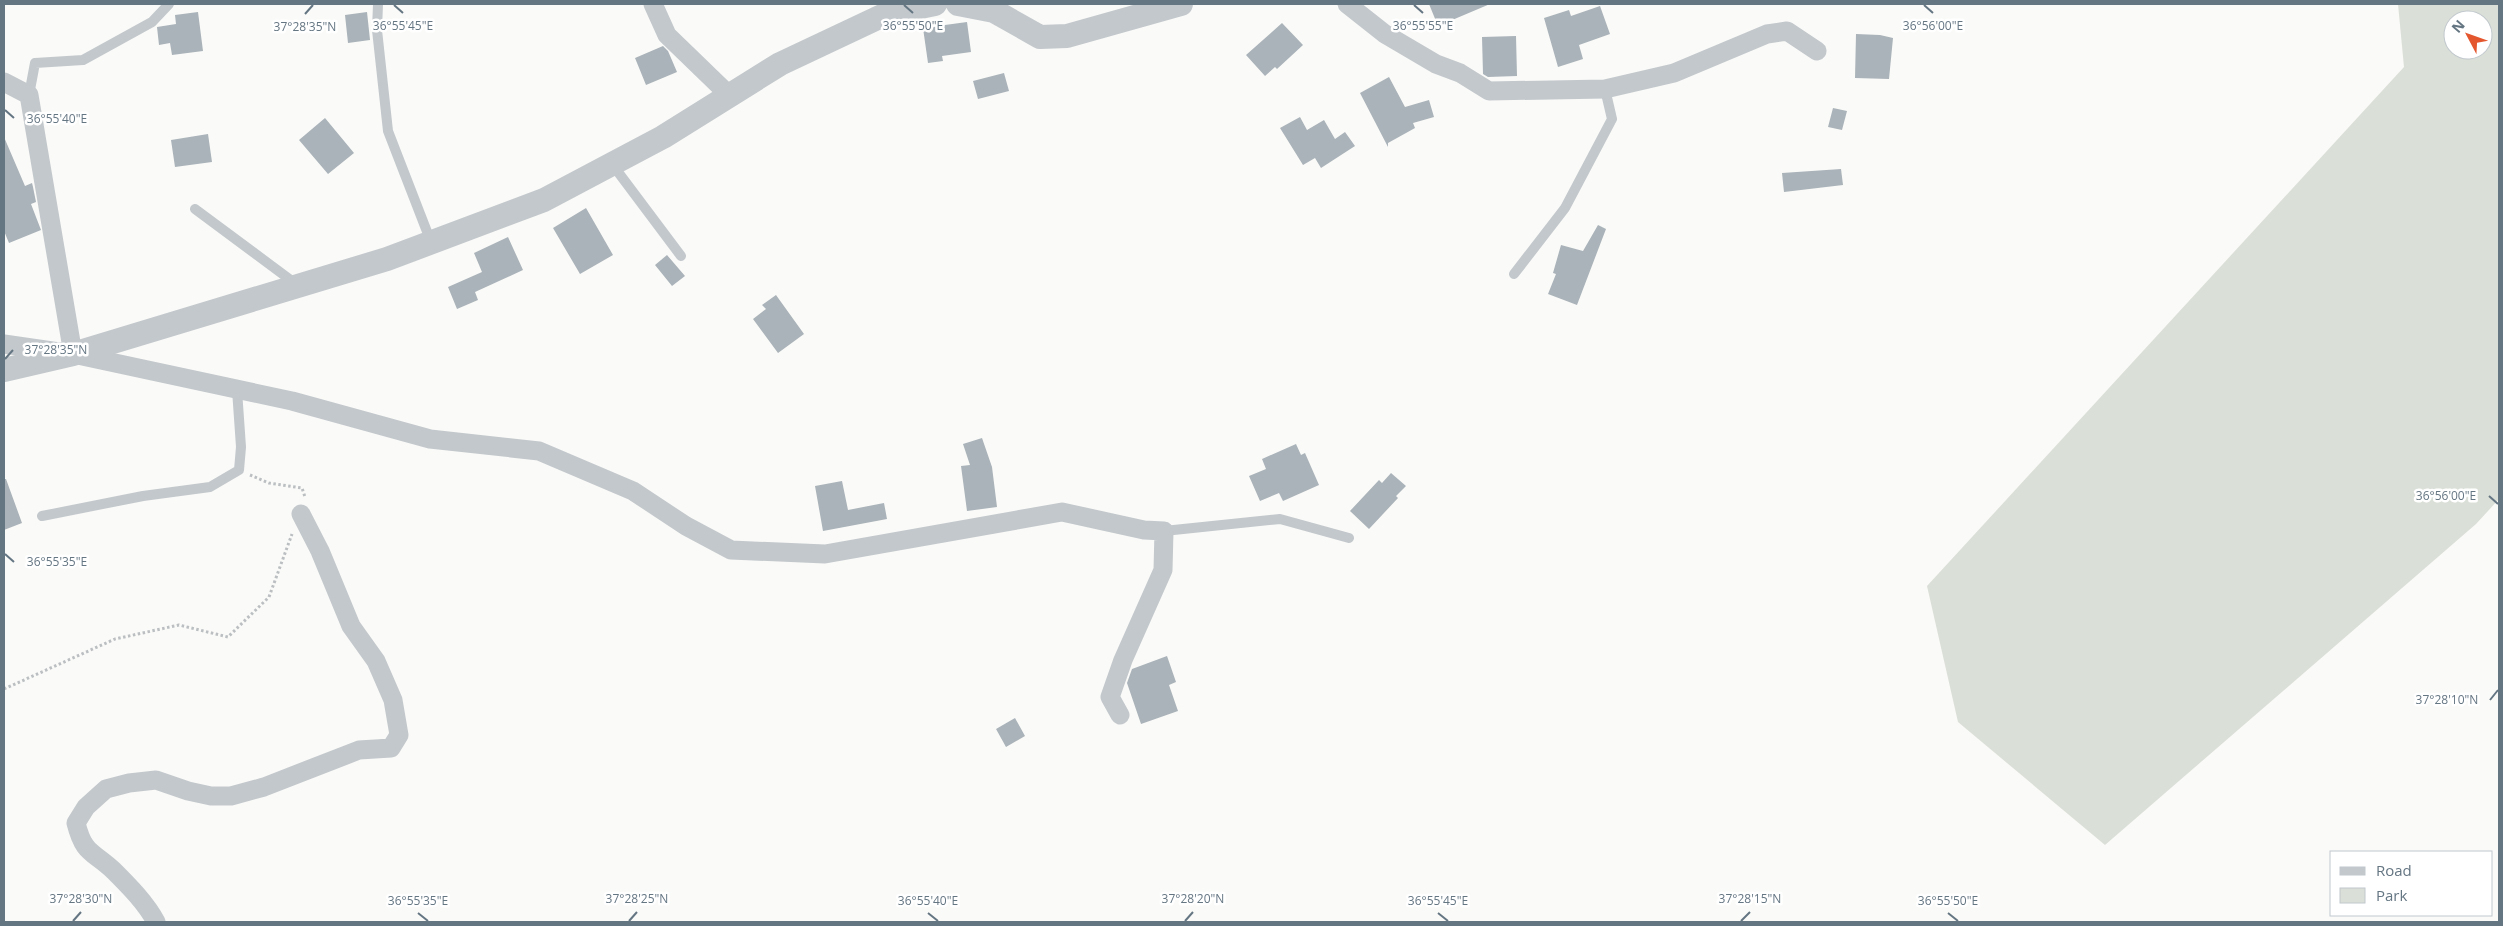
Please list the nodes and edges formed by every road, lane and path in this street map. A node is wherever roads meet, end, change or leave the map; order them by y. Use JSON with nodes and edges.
{"nodes":[{"id":1,"x":169,"y":4,"type":"edge"},
{"id":2,"x":368,"y":4,"type":"edge"},
{"id":3,"x":653,"y":4,"type":"edge"},
{"id":4,"x":935,"y":4,"type":"edge"},
{"id":5,"x":958,"y":4,"type":"edge"},
{"id":6,"x":1181,"y":4,"type":"edge"},
{"id":7,"x":1348,"y":4,"type":"edge"},
{"id":8,"x":378,"y":9,"type":"edge"},
{"id":9,"x":1816,"y":51,"type":"dead end"},
{"id":10,"x":4,"y":82,"type":"edge"},
{"id":11,"x":1605,"y":89,"type":"junction"},
{"id":12,"x":30,"y":95,"type":"junction"},
{"id":13,"x":729,"y":96,"type":"junction"},
{"id":14,"x":612,"y":164,"type":"junction"},
{"id":15,"x":195,"y":209,"type":"dead end"},
{"id":16,"x":431,"y":242,"type":"junction"},
{"id":17,"x":681,"y":256,"type":"dead end"},
{"id":18,"x":1514,"y":274,"type":"dead end"},
{"id":19,"x":297,"y":285,"type":"junction"},
{"id":20,"x":4,"y":344,"type":"edge"},
{"id":21,"x":73,"y":354,"type":"junction"},
{"id":22,"x":4,"y":370,"type":"edge"},
{"id":23,"x":237,"y":390,"type":"junction"},
{"id":24,"x":239,"y":470,"type":"junction"},
{"id":25,"x":301,"y":514,"type":"junction"},
{"id":26,"x":42,"y":516,"type":"dead end"},
{"id":27,"x":1164,"y":531,"type":"junction"},
{"id":28,"x":1349,"y":538,"type":"dead end"},
{"id":29,"x":4,"y":689,"type":"edge"},
{"id":30,"x":1120,"y":715,"type":"dead end"},
{"id":31,"x":156,"y":922,"type":"edge"}],
"edges":[{"from":1,"to":12,"type":"lane"},
{"from":2,"to":8,"type":"lane"},
{"from":3,"to":13,"type":"street"},
{"from":4,"to":13,"type":"street"},
{"from":5,"to":6,"type":"street"},
{"from":7,"to":11,"type":"street"},
{"from":8,"to":16,"type":"lane"},
{"from":9,"to":11,"type":"street"},
{"from":10,"to":12,"type":"street"},
{"from":11,"to":18,"type":"lane"},
{"from":12,"to":21,"type":"street"},
{"from":13,"to":14,"type":"street"},
{"from":14,"to":16,"type":"street"},
{"from":14,"to":17,"type":"lane"},
{"from":15,"to":19,"type":"lane"},
{"from":16,"to":19,"type":"street"},
{"from":19,"to":21,"type":"street"},
{"from":20,"to":21,"type":"street"},
{"from":21,"to":22,"type":"street"},
{"from":21,"to":23,"type":"street"},
{"from":23,"to":24,"type":"lane"},
{"from":23,"to":27,"type":"street"},
{"from":24,"to":25,"type":"path"},
{"from":24,"to":26,"type":"lane"},
{"from":25,"to":29,"type":"path"},
{"from":25,"to":31,"type":"street"},
{"from":27,"to":28,"type":"lane"},
{"from":27,"to":30,"type":"street"}]}
